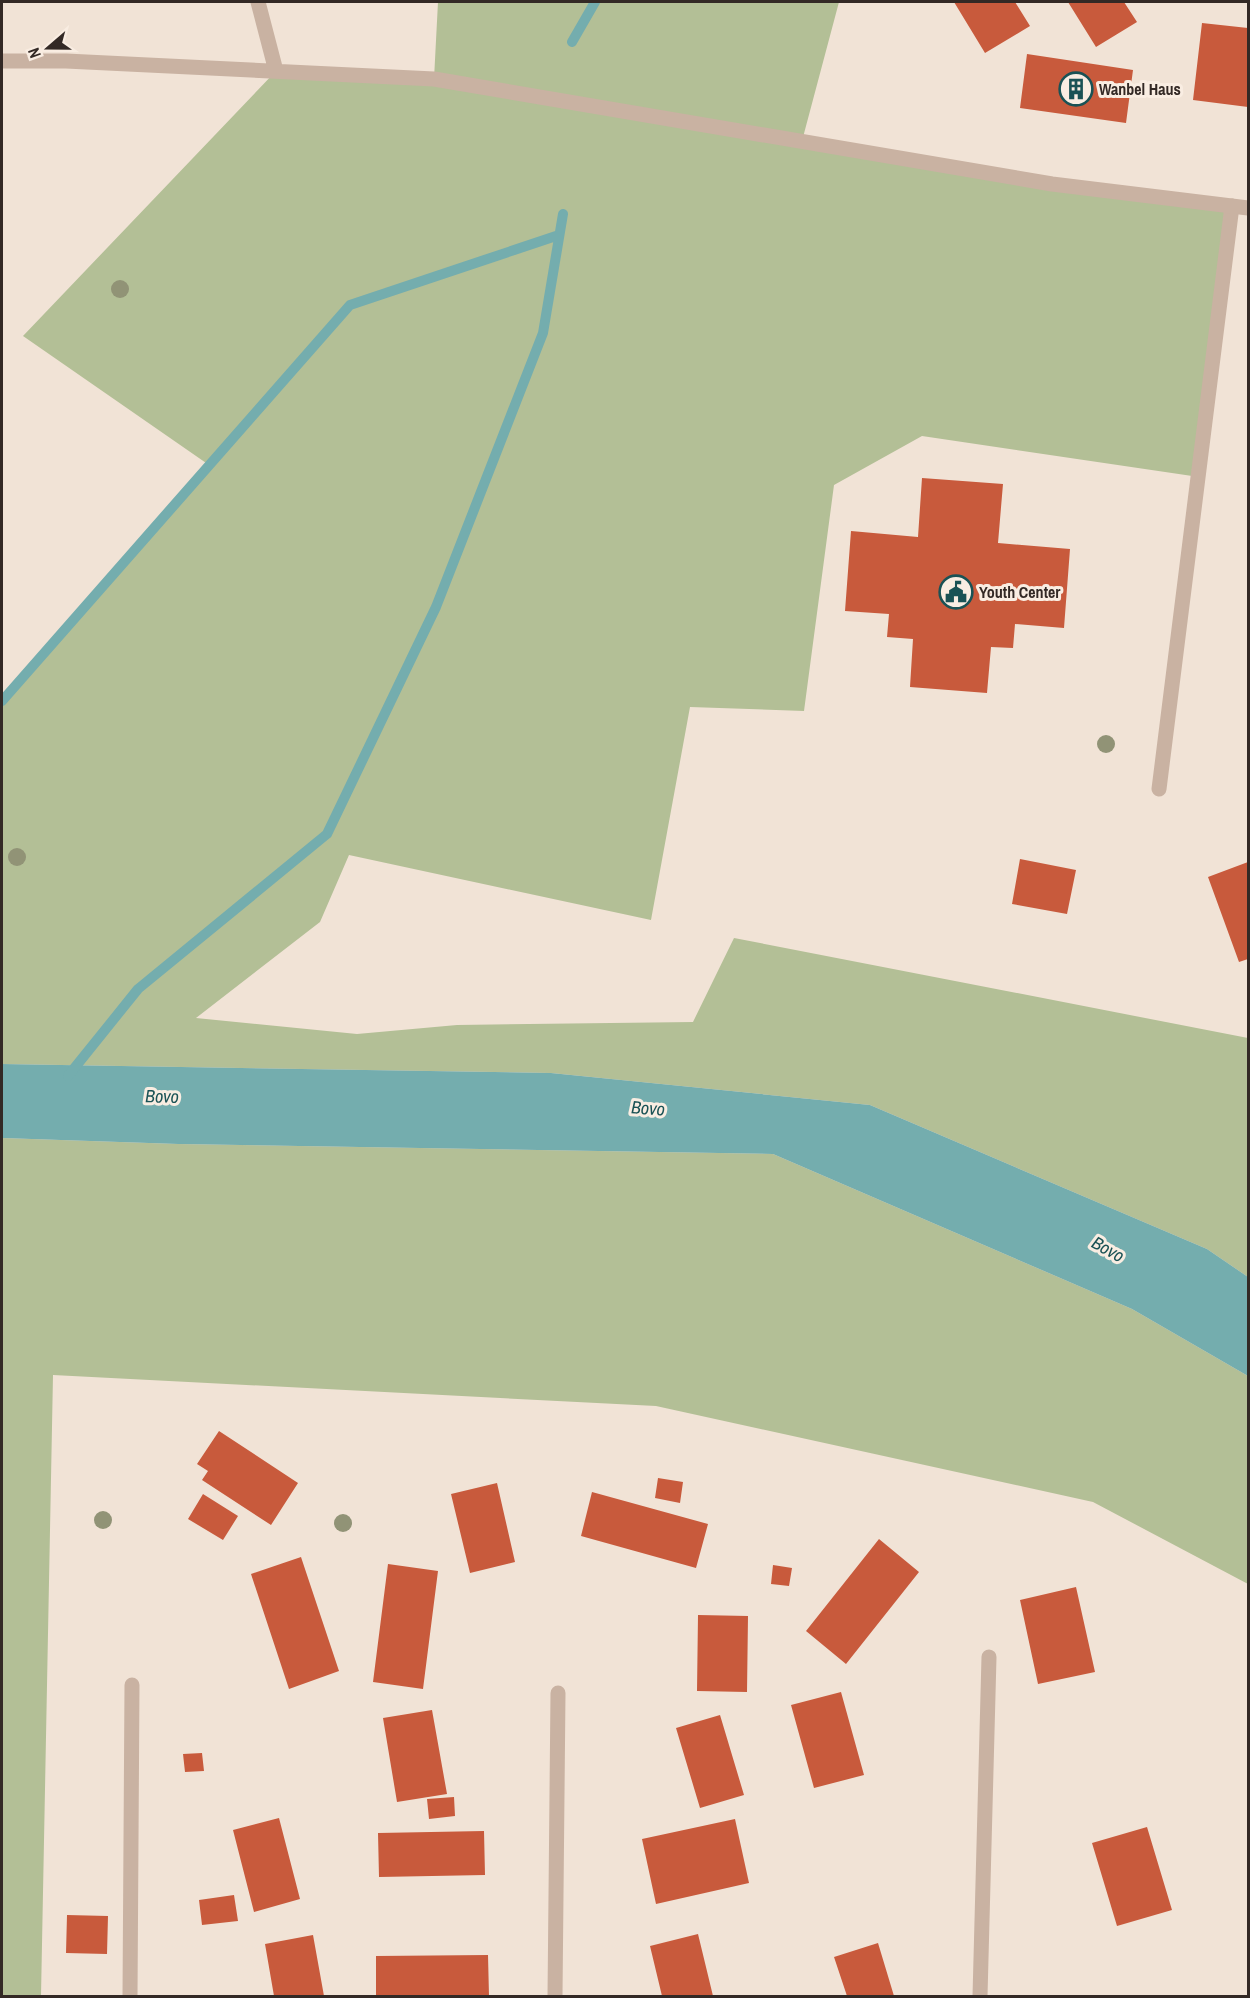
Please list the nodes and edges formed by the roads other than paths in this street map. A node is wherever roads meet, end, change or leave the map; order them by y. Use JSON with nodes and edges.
{"nodes":[{"id":1,"x":258,"y":2,"type":"edge"},
{"id":2,"x":2,"y":62,"type":"edge"},
{"id":3,"x":276,"y":71,"type":"junction"},
{"id":4,"x":1232,"y":206,"type":"junction"},
{"id":5,"x":1248,"y":208,"type":"edge"},
{"id":6,"x":1160,"y":789,"type":"dead end"},
{"id":7,"x":989,"y":1657,"type":"dead end"},
{"id":8,"x":132,"y":1685,"type":"dead end"},
{"id":9,"x":558,"y":1693,"type":"dead end"},
{"id":10,"x":130,"y":1996,"type":"edge"},
{"id":11,"x":555,"y":1996,"type":"edge"},
{"id":12,"x":981,"y":1996,"type":"edge"}],
"edges":[{"from":1,"to":3,"type":"street"},
{"from":2,"to":3,"type":"street"},
{"from":3,"to":4,"type":"street"},
{"from":4,"to":5,"type":"street"},
{"from":4,"to":6,"type":"street"},
{"from":7,"to":12,"type":"street"},
{"from":8,"to":10,"type":"street"},
{"from":9,"to":11,"type":"street"}]}
